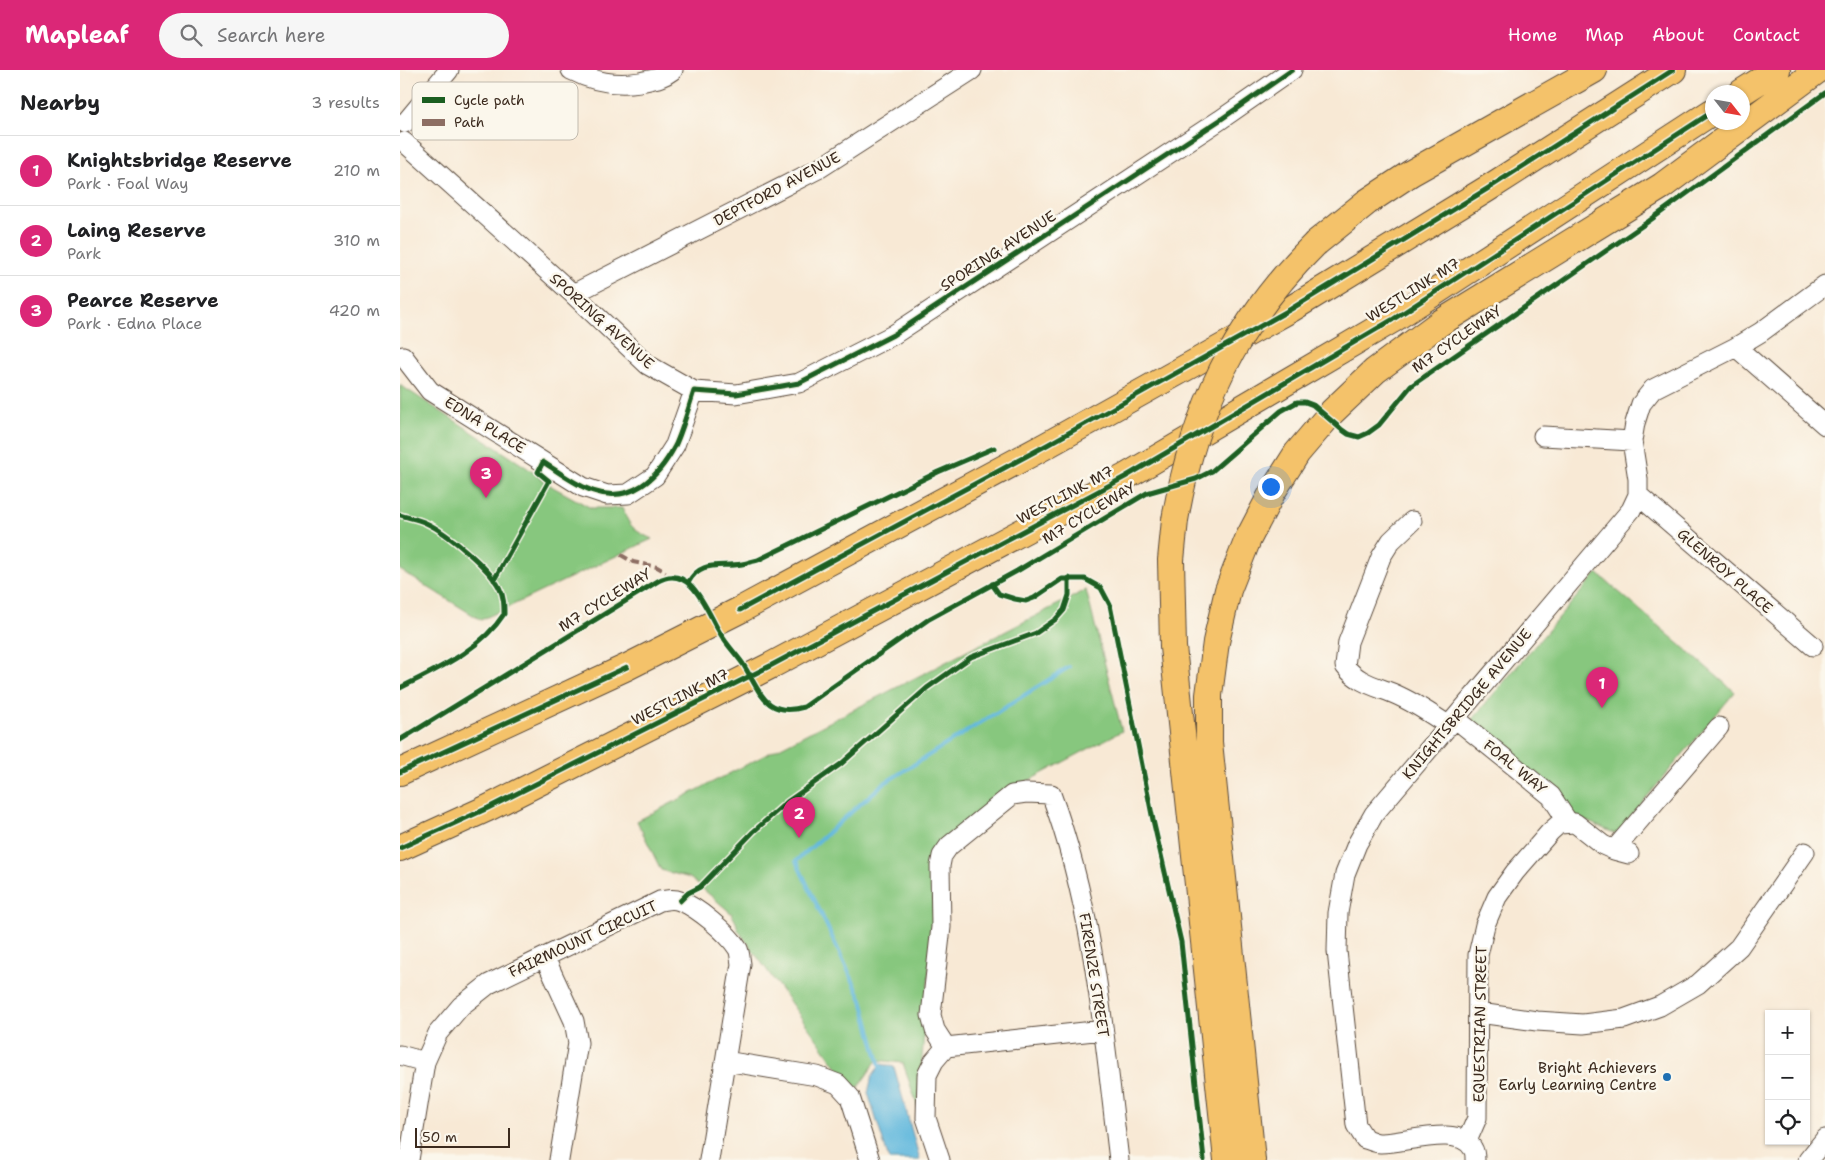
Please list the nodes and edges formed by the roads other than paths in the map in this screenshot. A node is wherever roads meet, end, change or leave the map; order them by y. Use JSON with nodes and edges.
{"nodes":[{"id":1,"x":449,"y":70,"type":"edge"},
{"id":2,"x":571,"y":70,"type":"edge"},
{"id":3,"x":673,"y":70,"type":"edge"},
{"id":4,"x":972,"y":70,"type":"edge"},
{"id":5,"x":1292,"y":70,"type":"edge"},
{"id":6,"x":1594,"y":70,"type":"edge"},
{"id":7,"x":1673,"y":70,"type":"edge"},
{"id":8,"x":1777,"y":70,"type":"edge"},
{"id":9,"x":1818,"y":70,"type":"edge"},
{"id":10,"x":438,"y":82,"type":"edge"},
{"id":11,"x":1750,"y":87,"type":"edge"},
{"id":12,"x":412,"y":112,"type":"edge"},
{"id":13,"x":1705,"y":117,"type":"edge"},
{"id":14,"x":403,"y":122,"type":"edge"},
{"id":15,"x":402,"y":143,"type":"edge"},
{"id":16,"x":1825,"y":285,"type":"edge"},
{"id":17,"x":573,"y":294,"type":"junction"},
{"id":18,"x":1736,"y":347,"type":"junction"},
{"id":19,"x":403,"y":356,"type":"dead end"},
{"id":20,"x":694,"y":391,"type":"junction"},
{"id":21,"x":1825,"y":425,"type":"edge"},
{"id":22,"x":1542,"y":436,"type":"dead end"},
{"id":23,"x":1632,"y":441,"type":"junction"},
{"id":24,"x":1638,"y":496,"type":"junction"},
{"id":25,"x":1412,"y":521,"type":"dead end"},
{"id":26,"x":1813,"y":646,"type":"dead end"},
{"id":27,"x":1452,"y":722,"type":"junction"},
{"id":28,"x":1719,"y":727,"type":"dead end"},
{"id":29,"x":400,"y":772,"type":"edge"},
{"id":30,"x":1568,"y":822,"type":"junction"},
{"id":31,"x":400,"y":848,"type":"edge"},
{"id":32,"x":1805,"y":852,"type":"dead end"},
{"id":33,"x":545,"y":958,"type":"junction"},
{"id":34,"x":1479,"y":1013,"type":"junction"},
{"id":35,"x":1103,"y":1030,"type":"junction"},
{"id":36,"x":946,"y":1046,"type":"junction"},
{"id":37,"x":400,"y":1054,"type":"edge"},
{"id":38,"x":726,"y":1061,"type":"junction"},
{"id":39,"x":425,"y":1062,"type":"junction"},
{"id":40,"x":1825,"y":1139,"type":"edge"},
{"id":41,"x":1467,"y":1141,"type":"junction"},
{"id":42,"x":409,"y":1160,"type":"edge"},
{"id":43,"x":559,"y":1160,"type":"edge"},
{"id":44,"x":709,"y":1160,"type":"edge"},
{"id":45,"x":870,"y":1160,"type":"edge"},
{"id":46,"x":940,"y":1160,"type":"edge"},
{"id":47,"x":1119,"y":1160,"type":"edge"},
{"id":48,"x":1227,"y":1160,"type":"edge"},
{"id":49,"x":1252,"y":1160,"type":"edge"},
{"id":50,"x":1475,"y":1160,"type":"edge"},
{"id":51,"x":1808,"y":1160,"type":"edge"}],
"edges":[{"from":1,"to":10,"type":"street"},
{"from":2,"to":3,"type":"street"},
{"from":4,"to":17,"type":"street","name":"DEPTFORD AVENUE"},
{"from":5,"to":20,"type":"street","name":"SPORING AVENUE"},
{"from":6,"to":48,"type":"highway","bridge":true},
{"from":7,"to":29,"type":"highway"},
{"from":8,"to":11,"type":"highway"},
{"from":9,"to":49,"type":"highway"},
{"from":12,"to":14,"type":"street"},
{"from":13,"to":31,"type":"highway","name":"WESTLINK M7"},
{"from":14,"to":15,"type":"street"},
{"from":15,"to":17,"type":"street","name":"SPORING AVENUE"},
{"from":16,"to":18,"type":"street"},
{"from":17,"to":20,"type":"street","name":"SPORING AVENUE"},
{"from":18,"to":21,"type":"street"},
{"from":18,"to":23,"type":"street"},
{"from":19,"to":20,"type":"street","name":"EDNA PLACE"},
{"from":22,"to":23,"type":"street"},
{"from":23,"to":24,"type":"street"},
{"from":24,"to":26,"type":"street","name":"GLENROY PLACE"},
{"from":24,"to":27,"type":"street","name":"KNIGHTSBRIDGE AVENUE"},
{"from":25,"to":27,"type":"street","name":"FOAL WAY"},
{"from":27,"to":30,"type":"street","name":"FOAL WAY"},
{"from":27,"to":41,"type":"street","name":"KNIGHTSBRIDGE AVENUE"},
{"from":28,"to":30,"type":"street"},
{"from":30,"to":34,"type":"street","name":"EQUESTRIAN STREET"},
{"from":32,"to":34,"type":"street"},
{"from":33,"to":38,"type":"street","name":"FAIRMOUNT CIRCUIT"},
{"from":33,"to":39,"type":"street","name":"FAIRMOUNT CIRCUIT"},
{"from":33,"to":43,"type":"street"},
{"from":34,"to":41,"type":"street","name":"EQUESTRIAN STREET"},
{"from":35,"to":36,"type":"street"},
{"from":35,"to":36,"type":"street","name":"FIRENZE STREET"},
{"from":35,"to":47,"type":"street","name":"FIRENZE STREET"},
{"from":36,"to":46,"type":"street"},
{"from":37,"to":39,"type":"street"},
{"from":38,"to":44,"type":"street","name":"FAIRMOUNT CIRCUIT"},
{"from":38,"to":45,"type":"street"},
{"from":39,"to":42,"type":"street","name":"FAIRMOUNT CIRCUIT"},
{"from":40,"to":51,"type":"street"},
{"from":41,"to":50,"type":"street"}]}
